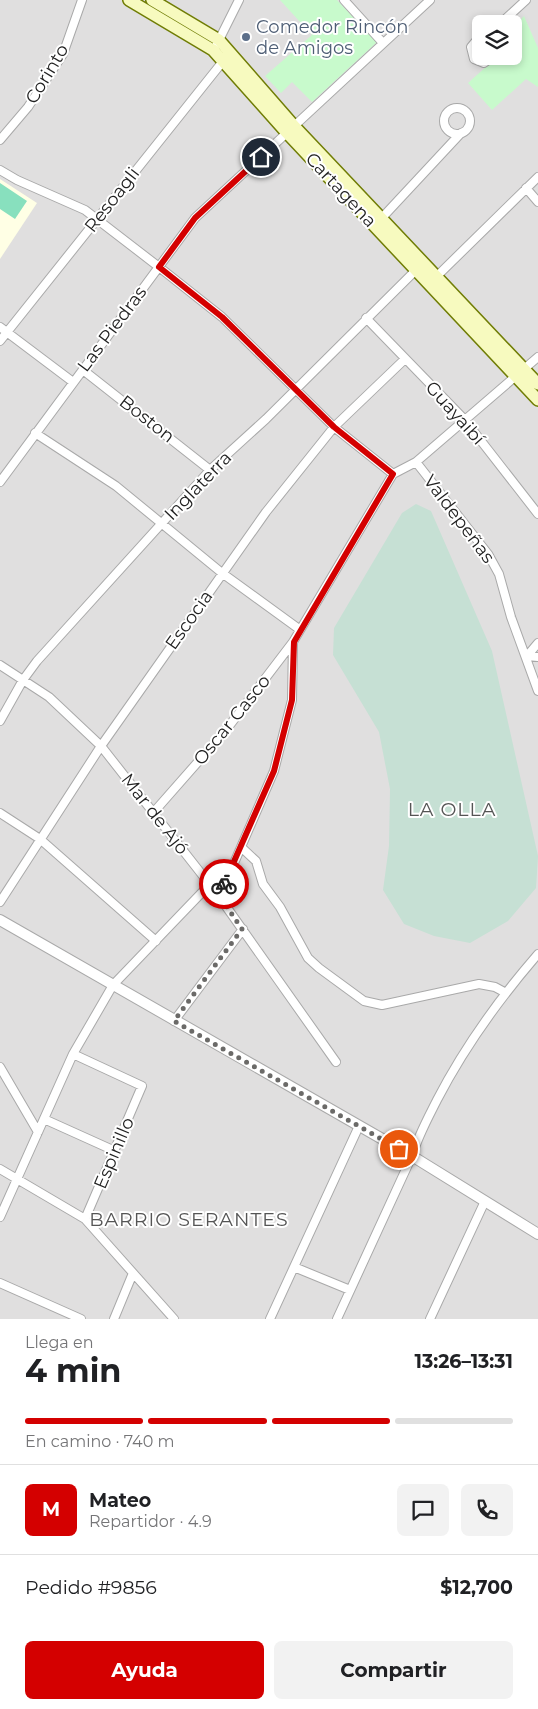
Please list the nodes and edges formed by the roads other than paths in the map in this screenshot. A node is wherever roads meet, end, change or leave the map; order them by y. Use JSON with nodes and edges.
{"nodes":[{"id":1,"x":82,"y":0,"type":"edge"},
{"id":2,"x":129,"y":0,"type":"edge"},
{"id":3,"x":152,"y":0,"type":"edge"},
{"id":4,"x":239,"y":0,"type":"edge"},
{"id":5,"x":344,"y":0,"type":"edge"},
{"id":6,"x":430,"y":0,"type":"edge"},
{"id":7,"x":526,"y":0,"type":"edge"},
{"id":8,"x":510,"y":15,"type":"edge"},
{"id":9,"x":384,"y":43,"type":"junction"},
{"id":10,"x":216,"y":45,"type":"junction"},
{"id":11,"x":224,"y":60,"type":"junction"},
{"id":12,"x":291,"y":130,"type":"junction"},
{"id":13,"x":461,"y":133,"type":"dead end"},
{"id":14,"x":0,"y":140,"type":"edge"},
{"id":15,"x":0,"y":170,"type":"edge"},
{"id":16,"x":538,"y":177,"type":"edge"},
{"id":17,"x":526,"y":188,"type":"junction"},
{"id":18,"x":538,"y":202,"type":"edge"},
{"id":19,"x":96,"y":220,"type":"junction"},
{"id":20,"x":377,"y":222,"type":"junction"},
{"id":21,"x":159,"y":267,"type":"junction"},
{"id":22,"x":416,"y":270,"type":"junction"},
{"id":23,"x":432,"y":280,"type":"junction"},
{"id":24,"x":366,"y":318,"type":"junction"},
{"id":25,"x":0,"y":328,"type":"edge"},
{"id":26,"x":7,"y":332,"type":"junction"},
{"id":27,"x":0,"y":341,"type":"edge"},
{"id":28,"x":538,"y":357,"type":"edge"},
{"id":29,"x":405,"y":359,"type":"junction"},
{"id":30,"x":83,"y":370,"type":"junction"},
{"id":31,"x":520,"y":373,"type":"junction"},
{"id":32,"x":73,"y":382,"type":"junction"},
{"id":33,"x":538,"y":384,"type":"edge"},
{"id":34,"x":294,"y":389,"type":"junction"},
{"id":35,"x":538,"y":400,"type":"edge"},
{"id":36,"x":464,"y":419,"type":"junction"},
{"id":37,"x":334,"y":427,"type":"junction"},
{"id":38,"x":35,"y":434,"type":"junction"},
{"id":39,"x":416,"y":462,"type":"junction"},
{"id":40,"x":210,"y":470,"type":"junction"},
{"id":41,"x":393,"y":474,"type":"junction"},
{"id":42,"x":0,"y":482,"type":"edge"},
{"id":43,"x":538,"y":514,"type":"edge"},
{"id":44,"x":161,"y":524,"type":"junction"},
{"id":45,"x":222,"y":572,"type":"junction"},
{"id":46,"x":299,"y":629,"type":"junction"},
{"id":47,"x":294,"y":642,"type":"junction"},
{"id":48,"x":538,"y":643,"type":"edge"},
{"id":49,"x":526,"y":656,"type":"junction"},
{"id":50,"x":538,"y":657,"type":"edge"},
{"id":51,"x":0,"y":666,"type":"edge"},
{"id":52,"x":23,"y":680,"type":"junction"},
{"id":53,"x":538,"y":691,"type":"edge"},
{"id":54,"x":0,"y":721,"type":"edge"},
{"id":55,"x":101,"y":746,"type":"junction"},
{"id":56,"x":0,"y":813,"type":"edge"},
{"id":57,"x":153,"y":813,"type":"junction"},
{"id":58,"x":40,"y":839,"type":"junction"},
{"id":59,"x":241,"y":847,"type":"junction"},
{"id":60,"x":210,"y":884,"type":"junction"},
{"id":61,"x":218,"y":894,"type":"junction"},
{"id":62,"x":0,"y":902,"type":"edge"},
{"id":63,"x":0,"y":920,"type":"edge"},
{"id":64,"x":242,"y":929,"type":"junction"},
{"id":65,"x":156,"y":941,"type":"junction"},
{"id":66,"x":538,"y":954,"type":"edge"},
{"id":67,"x":113,"y":985,"type":"junction"},
{"id":68,"x":506,"y":993,"type":"junction"},
{"id":69,"x":174,"y":1021,"type":"junction"},
{"id":70,"x":73,"y":1054,"type":"junction"},
{"id":71,"x":336,"y":1062,"type":"dead end"},
{"id":72,"x":0,"y":1067,"type":"edge"},
{"id":73,"x":7,"y":1080,"type":"junction"},
{"id":74,"x":0,"y":1087,"type":"edge"},
{"id":75,"x":44,"y":1119,"type":"junction"},
{"id":76,"x":360,"y":1126,"type":"junction"},
{"id":77,"x":38,"y":1132,"type":"junction"},
{"id":78,"x":114,"y":1152,"type":"junction"},
{"id":79,"x":412,"y":1156,"type":"junction"},
{"id":80,"x":0,"y":1169,"type":"edge"},
{"id":81,"x":17,"y":1180,"type":"junction"},
{"id":82,"x":484,"y":1201,"type":"junction"},
{"id":83,"x":0,"y":1217,"type":"edge"},
{"id":84,"x":85,"y":1219,"type":"junction"},
{"id":85,"x":538,"y":1234,"type":"edge"},
{"id":86,"x":294,"y":1266,"type":"junction"},
{"id":87,"x":133,"y":1273,"type":"junction"},
{"id":88,"x":0,"y":1283,"type":"edge"},
{"id":89,"x":350,"y":1290,"type":"junction"},
{"id":90,"x":81,"y":1319,"type":"edge"},
{"id":91,"x":114,"y":1319,"type":"edge"},
{"id":92,"x":174,"y":1319,"type":"edge"},
{"id":93,"x":270,"y":1319,"type":"edge"},
{"id":94,"x":337,"y":1319,"type":"edge"},
{"id":95,"x":430,"y":1319,"type":"edge"}],
"edges":[{"from":1,"to":14,"type":"street","name":"Corinto"},
{"from":2,"to":10,"type":"main road","name":"Cartagena"},
{"from":3,"to":10,"type":"main road","name":"Cartagena"},
{"from":4,"to":10,"type":"street"},
{"from":5,"to":9,"type":"street"},
{"from":6,"to":9,"type":"street","name":"Las Piedras"},
{"from":7,"to":8,"type":"street"},
{"from":9,"to":12,"type":"street","name":"Las Piedras"},
{"from":10,"to":11,"type":"main road","name":"Cartagena"},
{"from":10,"to":12,"type":"main road","name":"Cartagena"},
{"from":11,"to":12,"type":"main road","name":"Cartagena"},
{"from":11,"to":19,"type":"street","name":"Resoagli"},
{"from":12,"to":20,"type":"main road","name":"Cartagena"},
{"from":12,"to":21,"type":"street","name":"Las Piedras"},
{"from":13,"to":20,"type":"street"},
{"from":15,"to":19,"type":"street"},
{"from":16,"to":17,"type":"street"},
{"from":17,"to":18,"type":"street"},
{"from":17,"to":23,"type":"street"},
{"from":19,"to":21,"type":"street"},
{"from":19,"to":26,"type":"street","name":"Resoagli"},
{"from":20,"to":22,"type":"main road","name":"Cartagena"},
{"from":20,"to":23,"type":"main road","name":"Cartagena"},
{"from":21,"to":30,"type":"street","name":"Las Piedras"},
{"from":21,"to":34,"type":"street"},
{"from":22,"to":23,"type":"main road","name":"Cartagena"},
{"from":22,"to":24,"type":"street","name":"Inglaterra"},
{"from":23,"to":31,"type":"main road","name":"Cartagena"},
{"from":24,"to":29,"type":"street","name":"Guayaibí"},
{"from":24,"to":34,"type":"street","name":"Inglaterra"},
{"from":25,"to":26,"type":"street"},
{"from":26,"to":27,"type":"street","name":"Resoagli"},
{"from":26,"to":32,"type":"street"},
{"from":28,"to":31,"type":"street"},
{"from":29,"to":36,"type":"street","name":"Guayaibí"},
{"from":29,"to":37,"type":"street","name":"Escocia"},
{"from":30,"to":32,"type":"street","name":"Las Piedras"},
{"from":30,"to":40,"type":"street","name":"Boston"},
{"from":31,"to":33,"type":"main road","name":"Cartagena"},
{"from":31,"to":35,"type":"main road","name":"Cartagena"},
{"from":31,"to":36,"type":"street"},
{"from":32,"to":38,"type":"street","name":"Las Piedras"},
{"from":34,"to":37,"type":"street"},
{"from":34,"to":40,"type":"street","name":"Inglaterra"},
{"from":36,"to":39,"type":"street"},
{"from":36,"to":43,"type":"street","name":"Guayaibí"},
{"from":37,"to":41,"type":"street"},
{"from":37,"to":45,"type":"street","name":"Escocia"},
{"from":38,"to":42,"type":"street","name":"Las Piedras"},
{"from":38,"to":44,"type":"street"},
{"from":39,"to":41,"type":"street"},
{"from":39,"to":49,"type":"street","name":"Valdepeñas"},
{"from":40,"to":44,"type":"street","name":"Inglaterra"},
{"from":41,"to":46,"type":"street","name":"Oscar Casco"},
{"from":44,"to":45,"type":"street"},
{"from":44,"to":52,"type":"street","name":"Inglaterra"},
{"from":45,"to":46,"type":"street"},
{"from":45,"to":55,"type":"street","name":"Escocia"},
{"from":46,"to":47,"type":"street","name":"Oscar Casco"},
{"from":47,"to":57,"type":"street","name":"Oscar Casco"},
{"from":47,"to":59,"type":"street"},
{"from":48,"to":49,"type":"street"},
{"from":49,"to":50,"type":"street"},
{"from":49,"to":53,"type":"street","name":"Valdepeñas"},
{"from":51,"to":52,"type":"street","name":"Mar de Ajó"},
{"from":52,"to":54,"type":"street","name":"Inglaterra"},
{"from":52,"to":55,"type":"street","name":"Mar de Ajó"},
{"from":55,"to":57,"type":"street","name":"Mar de Ajó"},
{"from":55,"to":58,"type":"street","name":"Escocia"},
{"from":56,"to":58,"type":"street"},
{"from":57,"to":60,"type":"street","name":"Mar de Ajó"},
{"from":58,"to":62,"type":"street","name":"Escocia"},
{"from":58,"to":65,"type":"street"},
{"from":59,"to":61,"type":"street"},
{"from":59,"to":68,"type":"street"},
{"from":60,"to":61,"type":"street","name":"Mar de Ajó"},
{"from":60,"to":65,"type":"street"},
{"from":61,"to":64,"type":"street","name":"Mar de Ajó"},
{"from":63,"to":67,"type":"street"},
{"from":64,"to":69,"type":"street"},
{"from":64,"to":71,"type":"street","name":"Mar de Ajó"},
{"from":65,"to":67,"type":"street"},
{"from":66,"to":68,"type":"street"},
{"from":67,"to":69,"type":"street"},
{"from":67,"to":70,"type":"street"},
{"from":68,"to":79,"type":"street"},
{"from":69,"to":76,"type":"street"},
{"from":70,"to":75,"type":"street"},
{"from":70,"to":78,"type":"street","name":"Espinillo"},
{"from":72,"to":73,"type":"street"},
{"from":73,"to":74,"type":"street"},
{"from":73,"to":77,"type":"street"},
{"from":75,"to":77,"type":"street"},
{"from":75,"to":78,"type":"street"},
{"from":76,"to":79,"type":"street"},
{"from":76,"to":86,"type":"street"},
{"from":77,"to":81,"type":"street"},
{"from":78,"to":84,"type":"street","name":"Espinillo"},
{"from":79,"to":82,"type":"street"},
{"from":79,"to":89,"type":"street"},
{"from":80,"to":81,"type":"street"},
{"from":81,"to":83,"type":"street"},
{"from":81,"to":84,"type":"street"},
{"from":82,"to":85,"type":"street"},
{"from":82,"to":95,"type":"street"},
{"from":84,"to":87,"type":"street"},
{"from":86,"to":89,"type":"street"},
{"from":86,"to":93,"type":"street"},
{"from":87,"to":91,"type":"street"},
{"from":87,"to":92,"type":"street"},
{"from":88,"to":90,"type":"street"},
{"from":89,"to":94,"type":"street"}]}
